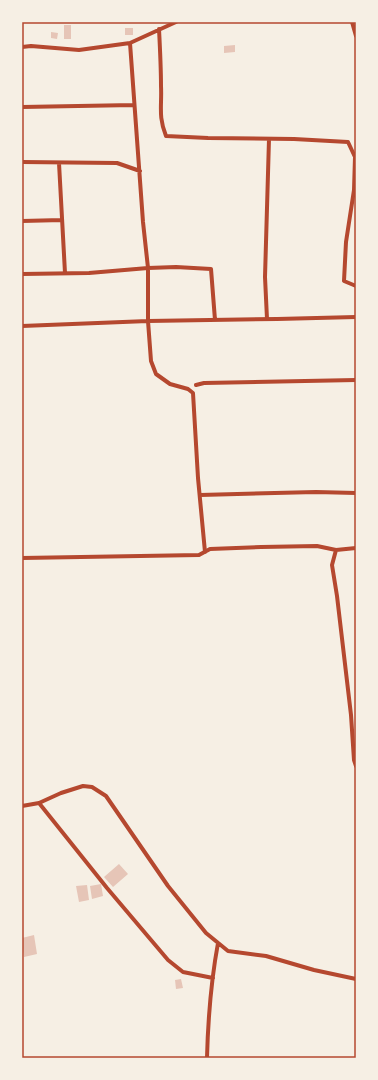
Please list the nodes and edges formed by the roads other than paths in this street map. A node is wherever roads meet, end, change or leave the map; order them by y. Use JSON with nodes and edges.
{"nodes":[{"id":1,"x":176,"y":22,"type":"edge"},
{"id":2,"x":352,"y":22,"type":"edge"},
{"id":3,"x":159,"y":29,"type":"junction"},
{"id":4,"x":356,"y":36,"type":"edge"},
{"id":5,"x":130,"y":43,"type":"junction"},
{"id":6,"x":22,"y":47,"type":"edge"},
{"id":7,"x":134,"y":105,"type":"junction"},
{"id":8,"x":22,"y":107,"type":"edge"},
{"id":9,"x":269,"y":139,"type":"junction"},
{"id":10,"x":22,"y":162,"type":"edge"},
{"id":11,"x":59,"y":162,"type":"junction"},
{"id":12,"x":140,"y":171,"type":"junction"},
{"id":13,"x":62,"y":220,"type":"junction"},
{"id":14,"x":22,"y":221,"type":"edge"},
{"id":15,"x":148,"y":268,"type":"junction"},
{"id":16,"x":22,"y":274,"type":"edge"},
{"id":17,"x":64,"y":274,"type":"junction"},
{"id":18,"x":356,"y":286,"type":"edge"},
{"id":19,"x":356,"y":317,"type":"edge"},
{"id":20,"x":267,"y":319,"type":"junction"},
{"id":21,"x":215,"y":320,"type":"junction"},
{"id":22,"x":148,"y":321,"type":"junction"},
{"id":23,"x":22,"y":326,"type":"edge"},
{"id":24,"x":356,"y":380,"type":"edge"},
{"id":25,"x":196,"y":385,"type":"dead end"},
{"id":26,"x":356,"y":492,"type":"edge"},
{"id":27,"x":200,"y":495,"type":"junction"},
{"id":28,"x":356,"y":548,"type":"edge"},
{"id":29,"x":336,"y":550,"type":"junction"},
{"id":30,"x":205,"y":552,"type":"junction"},
{"id":31,"x":22,"y":558,"type":"edge"},
{"id":32,"x":356,"y":766,"type":"edge"},
{"id":33,"x":39,"y":803,"type":"junction"},
{"id":34,"x":22,"y":806,"type":"edge"},
{"id":35,"x":218,"y":943,"type":"junction"},
{"id":36,"x":212,"y":978,"type":"junction"},
{"id":37,"x":356,"y":979,"type":"edge"},
{"id":38,"x":208,"y":1058,"type":"edge"}],
"edges":[{"from":1,"to":3,"type":"street"},
{"from":2,"to":4,"type":"street"},
{"from":3,"to":5,"type":"street"},
{"from":3,"to":9,"type":"street"},
{"from":5,"to":6,"type":"street"},
{"from":5,"to":7,"type":"street"},
{"from":7,"to":8,"type":"street"},
{"from":7,"to":12,"type":"street"},
{"from":9,"to":18,"type":"street"},
{"from":9,"to":20,"type":"street"},
{"from":10,"to":11,"type":"street"},
{"from":11,"to":12,"type":"street"},
{"from":11,"to":13,"type":"street"},
{"from":12,"to":15,"type":"street"},
{"from":13,"to":14,"type":"street"},
{"from":13,"to":17,"type":"street"},
{"from":15,"to":17,"type":"street"},
{"from":15,"to":21,"type":"street"},
{"from":15,"to":22,"type":"street"},
{"from":16,"to":17,"type":"street"},
{"from":19,"to":20,"type":"street"},
{"from":20,"to":21,"type":"street"},
{"from":21,"to":22,"type":"street"},
{"from":22,"to":23,"type":"street"},
{"from":22,"to":27,"type":"street"},
{"from":24,"to":25,"type":"street"},
{"from":26,"to":27,"type":"street"},
{"from":27,"to":30,"type":"street"},
{"from":28,"to":29,"type":"street"},
{"from":29,"to":30,"type":"street"},
{"from":29,"to":32,"type":"street"},
{"from":30,"to":31,"type":"street"},
{"from":33,"to":34,"type":"street"},
{"from":33,"to":35,"type":"street"},
{"from":33,"to":36,"type":"street"},
{"from":35,"to":36,"type":"street"},
{"from":35,"to":37,"type":"street"},
{"from":36,"to":38,"type":"street"}]}
